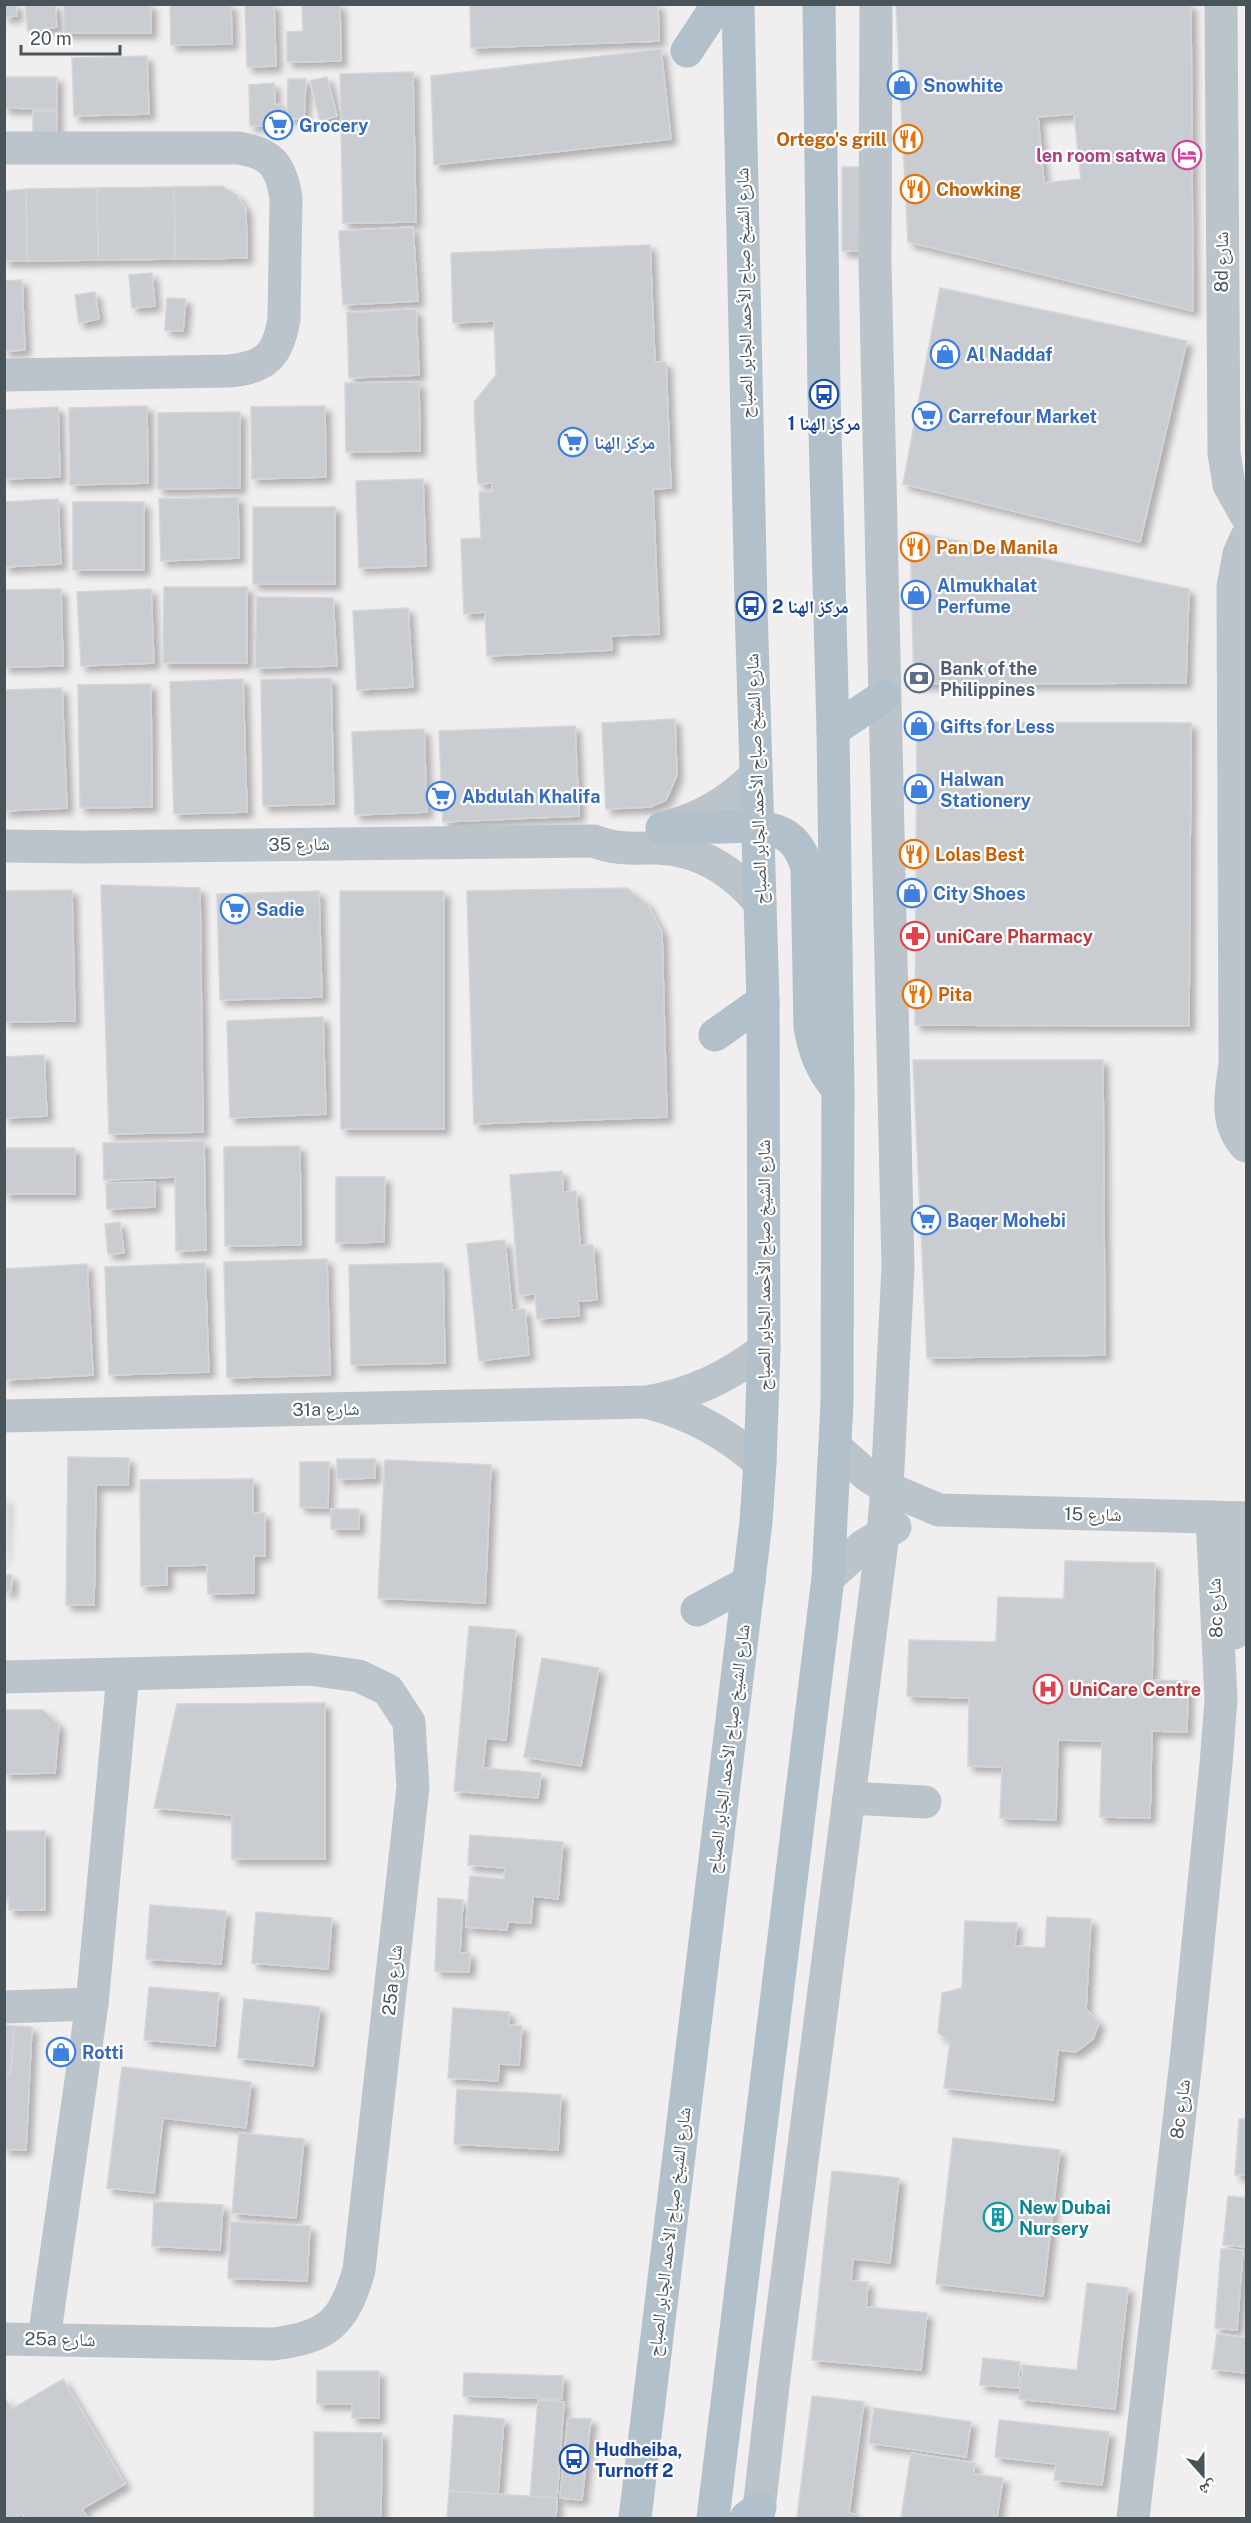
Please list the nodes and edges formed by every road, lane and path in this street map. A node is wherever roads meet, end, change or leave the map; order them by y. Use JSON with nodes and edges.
{"nodes":[{"id":1,"x":718,"y":4,"type":"edge"},
{"id":2,"x":738,"y":4,"type":"edge"},
{"id":3,"x":819,"y":4,"type":"edge"},
{"id":4,"x":876,"y":4,"type":"edge"},
{"id":5,"x":1221,"y":4,"type":"edge"},
{"id":6,"x":687,"y":51,"type":"dead end"},
{"id":7,"x":4,"y":148,"type":"edge"},
{"id":8,"x":4,"y":375,"type":"edge"},
{"id":9,"x":1246,"y":514,"type":"edge"},
{"id":10,"x":1246,"y":538,"type":"edge"},
{"id":11,"x":884,"y":696,"type":"junction"},
{"id":12,"x":833,"y":730,"type":"junction"},
{"id":13,"x":756,"y":775,"type":"junction"},
{"id":14,"x":758,"y":826,"type":"junction"},
{"id":15,"x":662,"y":828,"type":"junction"},
{"id":16,"x":594,"y":841,"type":"junction"},
{"id":17,"x":4,"y":846,"type":"edge"},
{"id":18,"x":760,"y":903,"type":"junction"},
{"id":19,"x":763,"y":1001,"type":"junction"},
{"id":20,"x":715,"y":1035,"type":"dead end"},
{"id":21,"x":1235,"y":1064,"type":"junction"},
{"id":22,"x":838,"y":1089,"type":"junction"},
{"id":23,"x":1246,"y":1101,"type":"edge"},
{"id":24,"x":1244,"y":1143,"type":"edge"},
{"id":25,"x":764,"y":1349,"type":"junction"},
{"id":26,"x":647,"y":1401,"type":"junction"},
{"id":27,"x":4,"y":1416,"type":"edge"},
{"id":28,"x":835,"y":1447,"type":"junction"},
{"id":29,"x":760,"y":1463,"type":"junction"},
{"id":30,"x":887,"y":1488,"type":"junction"},
{"id":31,"x":939,"y":1510,"type":"junction"},
{"id":32,"x":1234,"y":1518,"type":"edge"},
{"id":33,"x":883,"y":1534,"type":"junction"},
{"id":34,"x":828,"y":1578,"type":"junction"},
{"id":35,"x":749,"y":1582,"type":"junction"},
{"id":36,"x":697,"y":1610,"type":"dead end"},
{"id":37,"x":123,"y":1675,"type":"junction"},
{"id":38,"x":4,"y":1677,"type":"edge"},
{"id":39,"x":849,"y":1798,"type":"junction"},
{"id":40,"x":925,"y":1802,"type":"dead end"},
{"id":41,"x":92,"y":2004,"type":"junction"},
{"id":42,"x":4,"y":2007,"type":"edge"},
{"id":43,"x":4,"y":2339,"type":"edge"},
{"id":44,"x":44,"y":2339,"type":"junction"},
{"id":45,"x":754,"y":2515,"type":"edge"},
{"id":46,"x":635,"y":2518,"type":"edge"},
{"id":47,"x":712,"y":2518,"type":"edge"},
{"id":48,"x":1133,"y":2518,"type":"edge"}],
"edges":[{"from":1,"to":6,"type":"main road"},
{"from":2,"to":13,"type":"main road","name":"شارع الشيخ صباح الأحمد الجابر الصباح"},
{"from":3,"to":12,"type":"main road"},
{"from":4,"to":11,"type":"street"},
{"from":5,"to":9,"type":"street","name":"8d شارع"},
{"from":7,"to":8,"type":"street"},
{"from":10,"to":21,"type":"street"},
{"from":11,"to":12,"type":"main road"},
{"from":11,"to":30,"type":"street"},
{"from":12,"to":22,"type":"main road"},
{"from":13,"to":14,"type":"main road","name":"شارع الشيخ صباح الأحمد الجابر الصباح"},
{"from":13,"to":15,"type":"street","name":"شارع 35"},
{"from":14,"to":15,"type":"main road"},
{"from":14,"to":18,"type":"main road","name":"شارع الشيخ صباح الأحمد الجابر الصباح"},
{"from":14,"to":22,"type":"main road"},
{"from":15,"to":16,"type":"street","name":"شارع 35"},
{"from":16,"to":17,"type":"street","name":"شارع 35"},
{"from":16,"to":18,"type":"street","name":"شارع 35"},
{"from":18,"to":19,"type":"main road","name":"شارع الشيخ صباح الأحمد الجابر الصباح"},
{"from":19,"to":20,"type":"main road"},
{"from":19,"to":25,"type":"main road","name":"شارع الشيخ صباح الأحمد الجابر الصباح"},
{"from":21,"to":23,"type":"street"},
{"from":21,"to":24,"type":"street"},
{"from":22,"to":28,"type":"main road"},
{"from":25,"to":26,"type":"street","name":"31a شارع"},
{"from":25,"to":29,"type":"main road","name":"شارع الشيخ صباح الأحمد الجابر الصباح"},
{"from":26,"to":27,"type":"street","name":"31a شارع"},
{"from":26,"to":29,"type":"street","name":"31a شارع"},
{"from":28,"to":30,"type":"street","name":"شارع 15"},
{"from":28,"to":34,"type":"main road"},
{"from":29,"to":35,"type":"main road","name":"شارع الشيخ صباح الأحمد الجابر الصباح"},
{"from":30,"to":31,"type":"street","name":"شارع 15"},
{"from":30,"to":33,"type":"street"},
{"from":31,"to":32,"type":"street","name":"شارع 15"},
{"from":31,"to":33,"type":"street","name":"شارع 15"},
{"from":32,"to":48,"type":"street","name":"8c شارع"},
{"from":33,"to":34,"type":"street","name":"شارع 15"},
{"from":33,"to":39,"type":"street"},
{"from":34,"to":47,"type":"main road"},
{"from":35,"to":36,"type":"main road"},
{"from":35,"to":46,"type":"main road","name":"شارع الشيخ صباح الأحمد الجابر الصباح"},
{"from":37,"to":38,"type":"street","name":"25a شارع"},
{"from":37,"to":41,"type":"street"},
{"from":37,"to":44,"type":"street","name":"25a شارع"},
{"from":39,"to":40,"type":"street"},
{"from":39,"to":45,"type":"street"},
{"from":41,"to":42,"type":"street"},
{"from":41,"to":44,"type":"street"},
{"from":43,"to":44,"type":"street","name":"25a شارع"}]}
